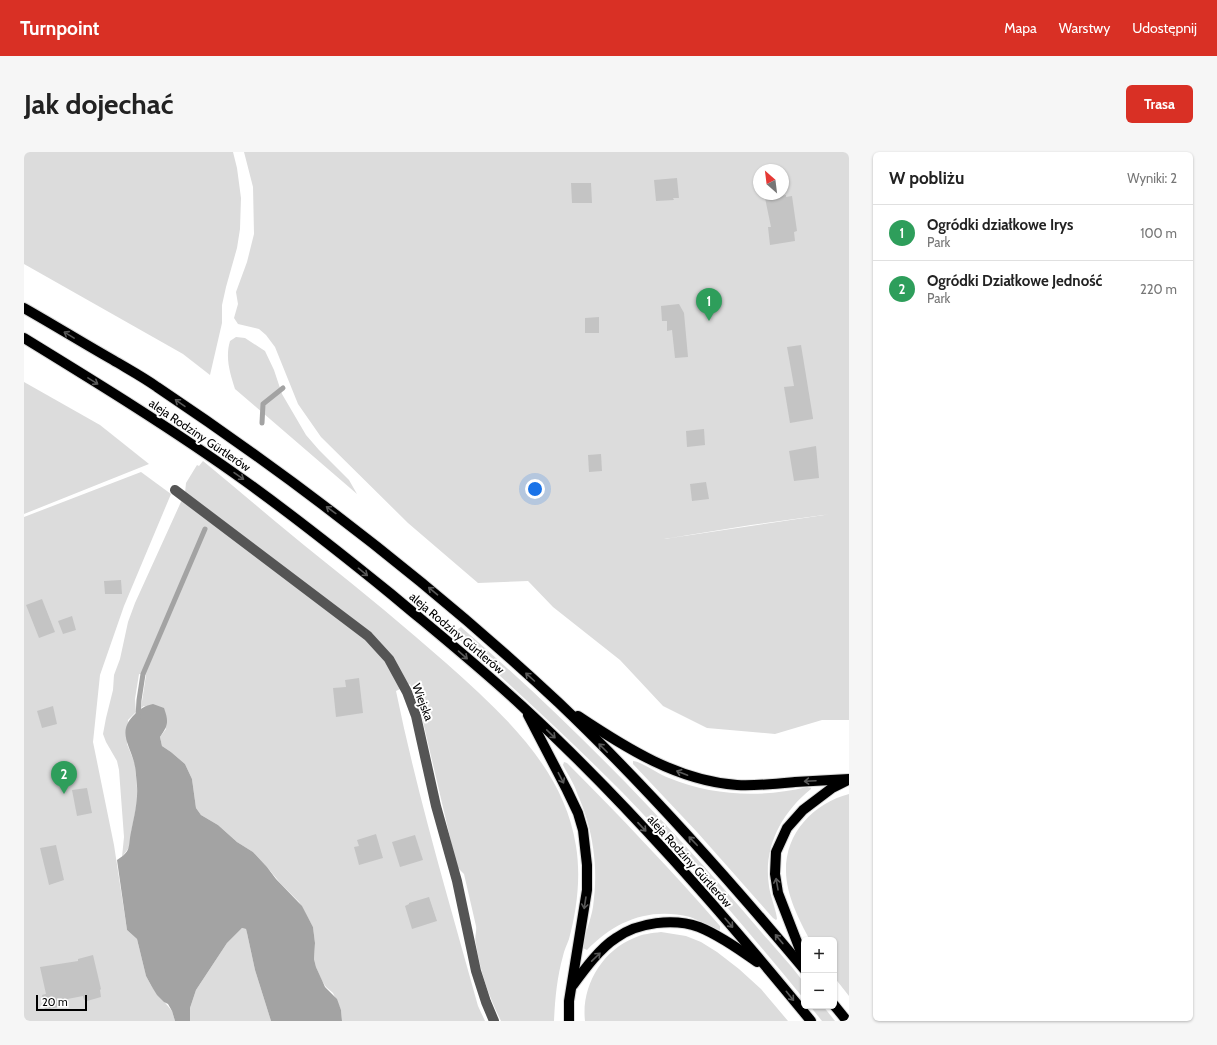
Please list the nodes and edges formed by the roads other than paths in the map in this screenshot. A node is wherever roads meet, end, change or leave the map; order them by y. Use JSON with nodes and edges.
{"nodes":[{"id":1,"x":24,"y":308,"type":"edge"},
{"id":2,"x":24,"y":338,"type":"edge"},
{"id":3,"x":175,"y":490,"type":"dead end"},
{"id":4,"x":559,"y":703,"type":"junction"},
{"id":5,"x":523,"y":707,"type":"junction"},
{"id":6,"x":849,"y":779,"type":"edge"},
{"id":7,"x":801,"y":952,"type":"edge"},
{"id":8,"x":801,"y":965,"type":"edge"},
{"id":9,"x":770,"y":972,"type":"junction"},
{"id":10,"x":571,"y":986,"type":"junction"},
{"id":11,"x":837,"y":1009,"type":"edge"},
{"id":12,"x":494,"y":1021,"type":"edge"},
{"id":13,"x":569,"y":1021,"type":"edge"},
{"id":14,"x":810,"y":1021,"type":"edge"},
{"id":15,"x":847,"y":1021,"type":"edge"}],
"edges":[{"from":4,"to":1,"type":"main road","name":"aleja Rodziny Gürtlerów","one_way":true},
{"from":2,"to":5,"type":"main road","name":"aleja Rodziny Gürtlerów","one_way":true},
{"from":3,"to":12,"type":"street","name":"Wiejska"},
{"from":6,"to":4,"type":"main road","one_way":true},
{"from":8,"to":4,"type":"main road","name":"aleja Rodziny Gürtlerów","one_way":true},
{"from":5,"to":9,"type":"main road","name":"aleja Rodziny Gürtlerów","one_way":true},
{"from":5,"to":10,"type":"main road","one_way":true},
{"from":7,"to":6,"type":"main road","one_way":true},
{"from":10,"to":9,"type":"main road","one_way":true},
{"from":9,"to":14,"type":"main road","name":"aleja Rodziny Gürtlerów","one_way":true},
{"from":10,"to":13,"type":"main road"},
{"from":11,"to":15,"type":"main road"}]}
